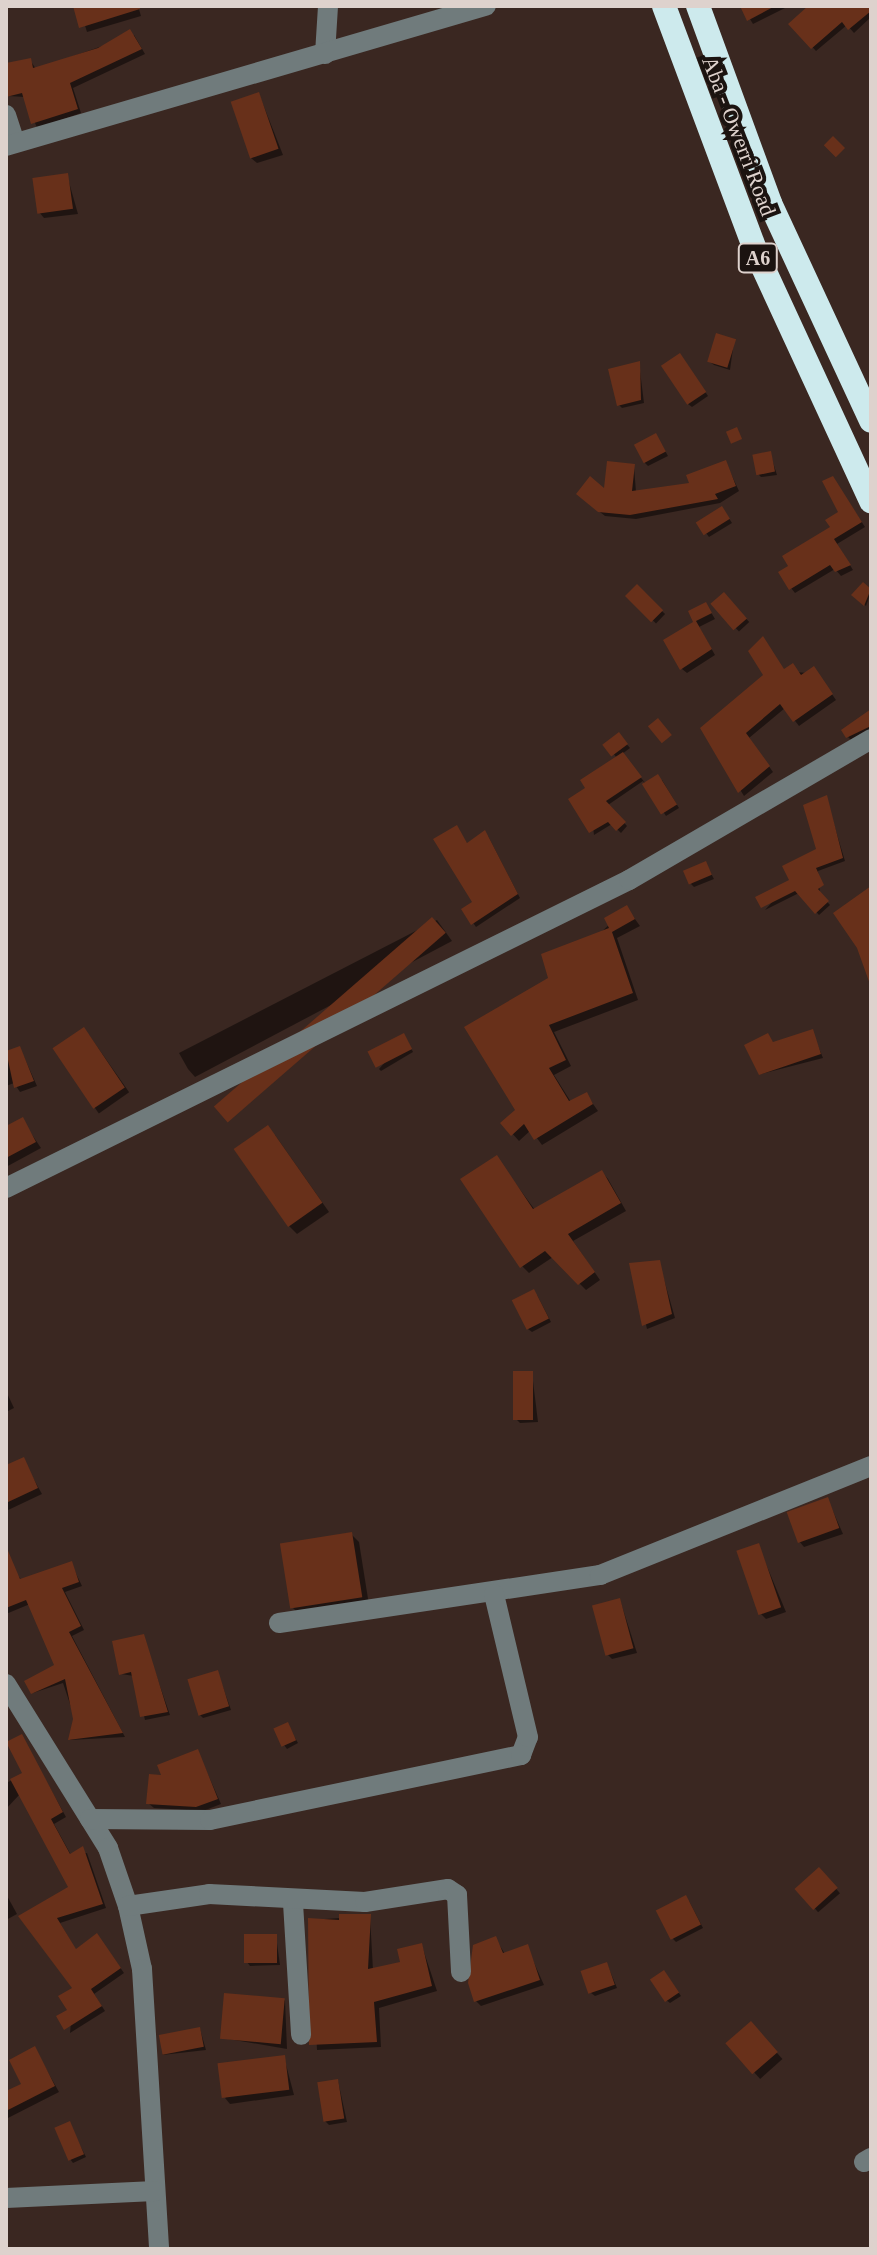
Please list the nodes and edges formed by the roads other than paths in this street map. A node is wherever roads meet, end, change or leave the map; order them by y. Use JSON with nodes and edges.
{"nodes":[{"id":1,"x":328,"y":6,"type":"edge"},
{"id":2,"x":486,"y":6,"type":"edge"},
{"id":3,"x":664,"y":6,"type":"edge"},
{"id":4,"x":698,"y":6,"type":"edge"},
{"id":5,"x":325,"y":54,"type":"junction"},
{"id":6,"x":6,"y":115,"type":"edge"},
{"id":7,"x":10,"y":144,"type":"edge"},
{"id":8,"x":871,"y":421,"type":"edge"},
{"id":9,"x":871,"y":501,"type":"edge"},
{"id":10,"x":871,"y":739,"type":"edge"},
{"id":11,"x":6,"y":1188,"type":"edge"},
{"id":12,"x":871,"y":1466,"type":"edge"},
{"id":13,"x":494,"y":1594,"type":"junction"},
{"id":14,"x":279,"y":1623,"type":"dead end"},
{"id":15,"x":6,"y":1684,"type":"edge"},
{"id":16,"x":90,"y":1819,"type":"junction"},
{"id":17,"x":293,"y":1903,"type":"junction"},
{"id":18,"x":128,"y":1906,"type":"junction"},
{"id":19,"x":461,"y":1972,"type":"dead end"},
{"id":20,"x":301,"y":2035,"type":"dead end"},
{"id":21,"x":155,"y":2191,"type":"junction"},
{"id":22,"x":6,"y":2198,"type":"edge"},
{"id":23,"x":159,"y":2249,"type":"edge"}],
"edges":[{"from":1,"to":5,"type":"street"},
{"from":2,"to":5,"type":"street"},
{"from":3,"to":9,"type":"highway","name":"Aba - Owerri Road","number":"A6"},
{"from":4,"to":8,"type":"highway","name":"Aba - Owerri Road","number":"A6"},
{"from":5,"to":7,"type":"street"},
{"from":6,"to":7,"type":"street"},
{"from":10,"to":11,"type":"street"},
{"from":12,"to":13,"type":"street"},
{"from":13,"to":14,"type":"street"},
{"from":13,"to":16,"type":"street"},
{"from":15,"to":16,"type":"street"},
{"from":16,"to":18,"type":"street"},
{"from":17,"to":18,"type":"street"},
{"from":17,"to":19,"type":"street"},
{"from":17,"to":20,"type":"street"},
{"from":18,"to":21,"type":"street"},
{"from":21,"to":22,"type":"street"},
{"from":21,"to":23,"type":"street"}]}
